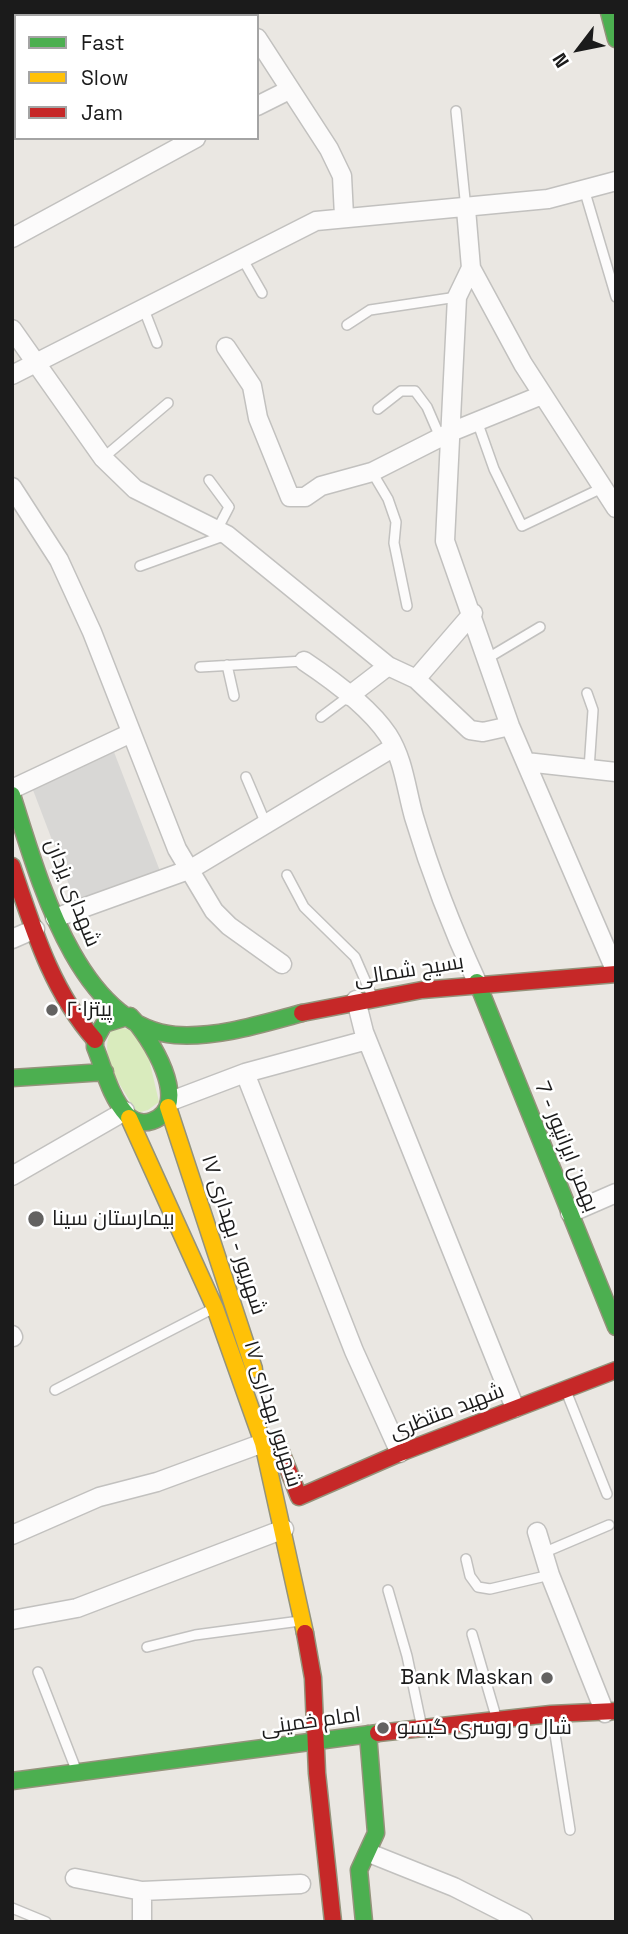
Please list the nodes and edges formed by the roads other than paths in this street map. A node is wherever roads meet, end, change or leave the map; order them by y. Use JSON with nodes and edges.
{"nodes":[{"id":1,"x":609,"y":12,"type":"edge"},
{"id":2,"x":616,"y":39,"type":"edge"},
{"id":3,"x":259,"y":41,"type":"edge"},
{"id":4,"x":289,"y":90,"type":"junction"},
{"id":5,"x":259,"y":105,"type":"edge"},
{"id":6,"x":456,"y":111,"type":"dead end"},
{"id":7,"x":192,"y":140,"type":"edge"},
{"id":8,"x":616,"y":181,"type":"edge"},
{"id":9,"x":584,"y":189,"type":"junction"},
{"id":10,"x":466,"y":209,"type":"junction"},
{"id":11,"x":344,"y":216,"type":"junction"},
{"id":12,"x":12,"y":238,"type":"edge"},
{"id":13,"x":242,"y":256,"type":"junction"},
{"id":14,"x":471,"y":268,"type":"junction"},
{"id":15,"x":262,"y":293,"type":"dead end"},
{"id":16,"x":457,"y":297,"type":"junction"},
{"id":17,"x":616,"y":297,"type":"edge"},
{"id":18,"x":143,"y":307,"type":"junction"},
{"id":19,"x":347,"y":325,"type":"dead end"},
{"id":20,"x":12,"y":329,"type":"edge"},
{"id":21,"x":157,"y":343,"type":"dead end"},
{"id":22,"x":226,"y":346,"type":"dead end"},
{"id":23,"x":36,"y":361,"type":"junction"},
{"id":24,"x":12,"y":375,"type":"edge"},
{"id":25,"x":542,"y":395,"type":"junction"},
{"id":26,"x":168,"y":403,"type":"dead end"},
{"id":27,"x":378,"y":409,"type":"dead end"},
{"id":28,"x":477,"y":421,"type":"junction"},
{"id":29,"x":445,"y":434,"type":"junction"},
{"id":30,"x":103,"y":458,"type":"junction"},
{"id":31,"x":372,"y":472,"type":"junction"},
{"id":32,"x":209,"y":480,"type":"dead end"},
{"id":33,"x":12,"y":487,"type":"edge"},
{"id":34,"x":602,"y":488,"type":"junction"},
{"id":35,"x":616,"y":508,"type":"edge"},
{"id":36,"x":222,"y":532,"type":"junction"},
{"id":37,"x":140,"y":566,"type":"dead end"},
{"id":38,"x":407,"y":606,"type":"dead end"},
{"id":39,"x":473,"y":613,"type":"junction"},
{"id":40,"x":540,"y":627,"type":"dead end"},
{"id":41,"x":488,"y":658,"type":"junction"},
{"id":42,"x":304,"y":661,"type":"joint"},
{"id":43,"x":228,"y":665,"type":"junction"},
{"id":44,"x":388,"y":666,"type":"junction"},
{"id":45,"x":200,"y":667,"type":"dead end"},
{"id":46,"x":416,"y":679,"type":"junction"},
{"id":47,"x":587,"y":693,"type":"dead end"},
{"id":48,"x":234,"y":696,"type":"dead end"},
{"id":49,"x":349,"y":696,"type":"junction"},
{"id":50,"x":321,"y":717,"type":"dead end"},
{"id":51,"x":510,"y":726,"type":"junction"},
{"id":52,"x":131,"y":733,"type":"junction"},
{"id":53,"x":394,"y":747,"type":"junction"},
{"id":54,"x":526,"y":762,"type":"junction"},
{"id":55,"x":589,"y":769,"type":"junction"},
{"id":56,"x":616,"y":772,"type":"edge"},
{"id":57,"x":246,"y":777,"type":"dead end"},
{"id":58,"x":12,"y":789,"type":"edge"},
{"id":59,"x":12,"y":795,"type":"edge"},
{"id":60,"x":265,"y":824,"type":"junction"},
{"id":61,"x":12,"y":866,"type":"edge"},
{"id":62,"x":191,"y":869,"type":"junction"},
{"id":63,"x":286,"y":875,"type":"dead end"},
{"id":64,"x":55,"y":918,"type":"junction"},
{"id":65,"x":35,"y":929,"type":"junction"},
{"id":66,"x":12,"y":939,"type":"edge"},
{"id":67,"x":282,"y":964,"type":"dead end"},
{"id":68,"x":616,"y":973,"type":"edge"},
{"id":69,"x":477,"y":982,"type":"junction"},
{"id":70,"x":365,"y":999,"type":"junction"},
{"id":71,"x":141,"y":1024,"type":"junction"},
{"id":72,"x":212,"y":1032,"type":"junction"},
{"id":73,"x":367,"y":1040,"type":"junction"},
{"id":74,"x":85,"y":1049,"type":"junction"},
{"id":75,"x":105,"y":1072,"type":"junction"},
{"id":76,"x":245,"y":1073,"type":"junction"},
{"id":77,"x":165,"y":1074,"type":"junction"},
{"id":78,"x":16,"y":1077,"type":"edge"},
{"id":79,"x":169,"y":1104,"type":"junction"},
{"id":80,"x":127,"y":1114,"type":"junction"},
{"id":81,"x":181,"y":1143,"type":"junction"},
{"id":82,"x":143,"y":1153,"type":"junction"},
{"id":83,"x":12,"y":1176,"type":"edge"},
{"id":84,"x":616,"y":1193,"type":"edge"},
{"id":85,"x":570,"y":1213,"type":"junction"},
{"id":86,"x":215,"y":1308,"type":"junction"},
{"id":87,"x":616,"y":1327,"type":"edge"},
{"id":88,"x":616,"y":1370,"type":"edge"},
{"id":89,"x":565,"y":1389,"type":"junction"},
{"id":90,"x":55,"y":1390,"type":"dead end"},
{"id":91,"x":515,"y":1408,"type":"junction"},
{"id":92,"x":263,"y":1443,"type":"junction"},
{"id":93,"x":400,"y":1453,"type":"junction"},
{"id":94,"x":607,"y":1494,"type":"dead end"},
{"id":95,"x":296,"y":1495,"type":"joint"},
{"id":96,"x":609,"y":1525,"type":"dead end"},
{"id":97,"x":284,"y":1529,"type":"junction"},
{"id":98,"x":537,"y":1532,"type":"dead end"},
{"id":99,"x":12,"y":1535,"type":"edge"},
{"id":100,"x":543,"y":1553,"type":"junction"},
{"id":101,"x":466,"y":1559,"type":"dead end"},
{"id":102,"x":550,"y":1575,"type":"junction"},
{"id":103,"x":388,"y":1590,"type":"dead end"},
{"id":104,"x":12,"y":1620,"type":"edge"},
{"id":105,"x":300,"y":1621,"type":"junction"},
{"id":106,"x":472,"y":1634,"type":"dead end"},
{"id":107,"x":147,"y":1647,"type":"dead end"},
{"id":108,"x":38,"y":1672,"type":"dead end"},
{"id":109,"x":611,"y":1712,"type":"edge"},
{"id":110,"x":551,"y":1714,"type":"junction"},
{"id":111,"x":497,"y":1721,"type":"junction"},
{"id":112,"x":423,"y":1730,"type":"junction"},
{"id":113,"x":368,"y":1734,"type":"junction"},
{"id":114,"x":318,"y":1740,"type":"junction"},
{"id":115,"x":78,"y":1773,"type":"junction"},
{"id":116,"x":12,"y":1781,"type":"edge"},
{"id":117,"x":570,"y":1830,"type":"dead end"},
{"id":118,"x":369,"y":1853,"type":"junction"},
{"id":119,"x":75,"y":1878,"type":"dead end"},
{"id":120,"x":301,"y":1885,"type":"dead end"},
{"id":121,"x":142,"y":1891,"type":"junction"},
{"id":122,"x":12,"y":1908,"type":"edge"},
{"id":123,"x":46,"y":1922,"type":"edge"},
{"id":124,"x":142,"y":1922,"type":"edge"},
{"id":125,"x":333,"y":1922,"type":"edge"},
{"id":126,"x":364,"y":1922,"type":"edge"},
{"id":127,"x":523,"y":1922,"type":"edge"}],
"edges":[{"from":1,"to":2,"type":"main road"},
{"from":3,"to":4,"type":"street"},
{"from":4,"to":5,"type":"street"},
{"from":4,"to":11,"type":"street"},
{"from":6,"to":10,"type":"lane"},
{"from":7,"to":12,"type":"street"},
{"from":8,"to":9,"type":"street"},
{"from":9,"to":10,"type":"street"},
{"from":9,"to":17,"type":"lane"},
{"from":10,"to":11,"type":"street"},
{"from":10,"to":14,"type":"street"},
{"from":11,"to":13,"type":"street"},
{"from":13,"to":15,"type":"lane"},
{"from":13,"to":18,"type":"street"},
{"from":14,"to":16,"type":"street"},
{"from":14,"to":25,"type":"street"},
{"from":16,"to":19,"type":"lane"},
{"from":16,"to":29,"type":"street"},
{"from":18,"to":21,"type":"lane"},
{"from":18,"to":23,"type":"street"},
{"from":20,"to":23,"type":"street"},
{"from":22,"to":31,"type":"street"},
{"from":23,"to":24,"type":"street"},
{"from":23,"to":30,"type":"street"},
{"from":25,"to":28,"type":"street"},
{"from":25,"to":34,"type":"street"},
{"from":26,"to":30,"type":"lane"},
{"from":27,"to":29,"type":"lane"},
{"from":28,"to":29,"type":"street"},
{"from":28,"to":34,"type":"lane"},
{"from":29,"to":31,"type":"street"},
{"from":29,"to":39,"type":"street"},
{"from":30,"to":36,"type":"street"},
{"from":31,"to":38,"type":"lane"},
{"from":32,"to":36,"type":"lane"},
{"from":33,"to":52,"type":"street"},
{"from":34,"to":35,"type":"street"},
{"from":36,"to":37,"type":"lane"},
{"from":36,"to":44,"type":"street"},
{"from":39,"to":41,"type":"street"},
{"from":39,"to":46,"type":"street"},
{"from":40,"to":41,"type":"lane"},
{"from":41,"to":51,"type":"street"},
{"from":42,"to":43,"type":"lane"},
{"from":42,"to":49,"type":"street"},
{"from":43,"to":45,"type":"lane"},
{"from":43,"to":48,"type":"lane"},
{"from":44,"to":46,"type":"street"},
{"from":44,"to":49,"type":"street"},
{"from":46,"to":51,"type":"street"},
{"from":47,"to":55,"type":"lane"},
{"from":49,"to":50,"type":"lane"},
{"from":49,"to":53,"type":"street"},
{"from":51,"to":54,"type":"street"},
{"from":52,"to":58,"type":"street"},
{"from":52,"to":62,"type":"street"},
{"from":53,"to":60,"type":"street"},
{"from":53,"to":69,"type":"street"},
{"from":54,"to":55,"type":"street"},
{"from":54,"to":68,"type":"street"},
{"from":55,"to":56,"type":"street"},
{"from":57,"to":60,"type":"lane"},
{"from":59,"to":64,"type":"main road","name":"شهدای یزدان"},
{"from":60,"to":62,"type":"street"},
{"from":61,"to":65,"type":"main road"},
{"from":62,"to":64,"type":"street"},
{"from":62,"to":67,"type":"street"},
{"from":63,"to":70,"type":"lane"},
{"from":64,"to":71,"type":"main road","name":"شهدای یزدان"},
{"from":65,"to":66,"type":"street"},
{"from":65,"to":74,"type":"main road"},
{"from":68,"to":69,"type":"main road","name":"بسیج شمالی"},
{"from":69,"to":70,"type":"main road","name":"بسیج شمالی"},
{"from":69,"to":85,"type":"main road","name":"بهمن ایرانپور - 7"},
{"from":70,"to":72,"type":"main road","name":"بسیج شمالی"},
{"from":70,"to":73,"type":"street"},
{"from":71,"to":72,"type":"main road","name":"بسیج شمالی"},
{"from":71,"to":74,"type":"main road","name":"بسیج شمالی"},
{"from":71,"to":77,"type":"main road","name":"۱۷ شهریور - بهداری"},
{"from":72,"to":77,"type":"main road","name":"بسیج شمالی"},
{"from":73,"to":76,"type":"street"},
{"from":73,"to":91,"type":"street"},
{"from":74,"to":75,"type":"main road","name":"۱۷ شهریور بهداری"},
{"from":74,"to":78,"type":"main road"},
{"from":75,"to":78,"type":"main road"},
{"from":75,"to":80,"type":"main road","name":"۱۷ شهریور بهداری"},
{"from":76,"to":79,"type":"street"},
{"from":76,"to":93,"type":"street"},
{"from":77,"to":79,"type":"main road","name":"۱۷ شهریور - بهداری"},
{"from":79,"to":80,"type":"main road"},
{"from":79,"to":81,"type":"main road","name":"۱۷ شهریور - بهداری"},
{"from":80,"to":82,"type":"main road","name":"۱۷ شهریور بهداری"},
{"from":80,"to":83,"type":"street"},
{"from":81,"to":82,"type":"main road"},
{"from":81,"to":95,"type":"main road","name":"۱۷ شهریور - بهداری"},
{"from":82,"to":86,"type":"main road","name":"۱۷ شهریور بهداری"},
{"from":84,"to":85,"type":"street"},
{"from":85,"to":87,"type":"main road","name":"بهمن ایرانپور - 7"},
{"from":86,"to":90,"type":"lane"},
{"from":86,"to":92,"type":"main road","name":"۱۷ شهریور بهداری"},
{"from":88,"to":89,"type":"main road","name":"شهید منتظری"},
{"from":89,"to":91,"type":"main road","name":"شهید منتظری"},
{"from":89,"to":94,"type":"lane"},
{"from":91,"to":93,"type":"main road","name":"شهید منتظری"},
{"from":92,"to":97,"type":"main road","name":"۱۷ شهریور بهداری"},
{"from":92,"to":99,"type":"street"},
{"from":93,"to":95,"type":"main road","name":"شهید منتظری"},
{"from":96,"to":100,"type":"lane"},
{"from":97,"to":104,"type":"street"},
{"from":97,"to":105,"type":"main road","name":"۱۷ شهریور بهداری"},
{"from":98,"to":100,"type":"street"},
{"from":100,"to":102,"type":"street"},
{"from":101,"to":102,"type":"lane"},
{"from":102,"to":109,"type":"street"},
{"from":103,"to":112,"type":"lane"},
{"from":105,"to":107,"type":"lane"},
{"from":105,"to":114,"type":"main road","name":"۱۷ شهریور بهداری"},
{"from":106,"to":111,"type":"lane"},
{"from":108,"to":115,"type":"lane"},
{"from":109,"to":110,"type":"main road","name":"امام خمینی"},
{"from":110,"to":111,"type":"main road","name":"امام خمینی"},
{"from":110,"to":117,"type":"lane"},
{"from":111,"to":112,"type":"main road","name":"امام خمینی"},
{"from":112,"to":113,"type":"main road","name":"امام خمینی"},
{"from":113,"to":114,"type":"main road","name":"امام خمینی"},
{"from":113,"to":118,"type":"main road"},
{"from":114,"to":115,"type":"main road","name":"امام خمینی"},
{"from":114,"to":125,"type":"main road","name":"۱۷ شهریور بهداری"},
{"from":115,"to":116,"type":"main road","name":"امام خمینی"},
{"from":118,"to":126,"type":"main road"},
{"from":118,"to":127,"type":"street"},
{"from":119,"to":121,"type":"street"},
{"from":120,"to":121,"type":"street"},
{"from":121,"to":124,"type":"street"},
{"from":122,"to":123,"type":"lane"}]}
